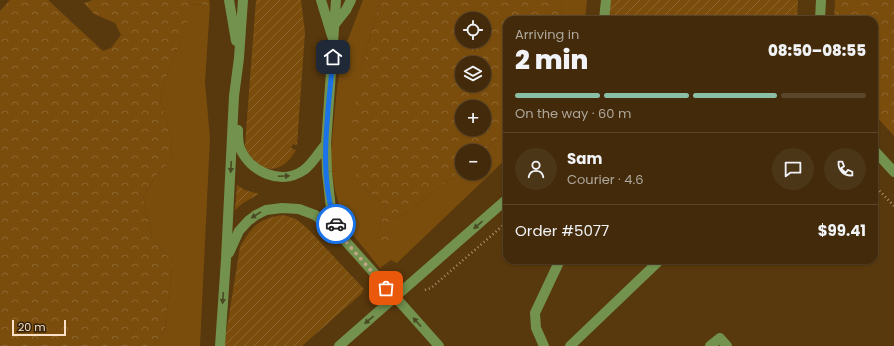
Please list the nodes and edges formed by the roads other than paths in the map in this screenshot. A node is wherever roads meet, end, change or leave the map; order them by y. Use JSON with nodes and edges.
{"nodes":[{"id":1,"x":229,"y":0,"type":"edge"},
{"id":2,"x":243,"y":0,"type":"edge"},
{"id":3,"x":320,"y":0,"type":"edge"},
{"id":4,"x":336,"y":0,"type":"edge"},
{"id":5,"x":351,"y":0,"type":"edge"},
{"id":6,"x":606,"y":0,"type":"edge"},
{"id":7,"x":821,"y":0,"type":"edge"},
{"id":8,"x":604,"y":16,"type":"edge"},
{"id":9,"x":820,"y":16,"type":"edge"},
{"id":10,"x":335,"y":24,"type":"junction"},
{"id":11,"x":334,"y":42,"type":"junction"},
{"id":12,"x":239,"y":58,"type":"junction"},
{"id":13,"x":234,"y":96,"type":"junction"},
{"id":14,"x":326,"y":144,"type":"junction"},
{"id":15,"x":878,"y":154,"type":"edge"},
{"id":16,"x":894,"y":172,"type":"edge"},
{"id":17,"x":503,"y":203,"type":"edge"},
{"id":18,"x":341,"y":236,"type":"junction"},
{"id":19,"x":226,"y":259,"type":"junction"},
{"id":20,"x":558,"y":264,"type":"edge"},
{"id":21,"x":656,"y":264,"type":"edge"},
{"id":22,"x":395,"y":298,"type":"junction"},
{"id":23,"x":220,"y":346,"type":"edge"},
{"id":24,"x":339,"y":346,"type":"edge"},
{"id":25,"x":438,"y":346,"type":"edge"},
{"id":26,"x":544,"y":346,"type":"edge"},
{"id":27,"x":570,"y":346,"type":"edge"},
{"id":28,"x":710,"y":346,"type":"edge"},
{"id":29,"x":727,"y":346,"type":"edge"}],
"edges":[{"from":1,"to":12,"type":"street"},
{"from":2,"to":12,"type":"street"},
{"from":3,"to":11,"type":"street"},
{"from":4,"to":10,"type":"street"},
{"from":5,"to":10,"type":"street"},
{"from":6,"to":8,"type":"street"},
{"from":7,"to":9,"type":"street"},
{"from":10,"to":11,"type":"street"},
{"from":11,"to":14,"type":"street"},
{"from":12,"to":13,"type":"street"},
{"from":13,"to":14,"type":"street","one_way":true},
{"from":13,"to":19,"type":"street","one_way":true},
{"from":14,"to":18,"type":"street"},
{"from":15,"to":16,"type":"street"},
{"from":17,"to":22,"type":"street","one_way":true},
{"from":18,"to":19,"type":"street","one_way":true},
{"from":18,"to":22,"type":"street"},
{"from":19,"to":23,"type":"street","one_way":true},
{"from":20,"to":26,"type":"street"},
{"from":21,"to":27,"type":"street"},
{"from":22,"to":24,"type":"street","one_way":true},
{"from":25,"to":22,"type":"street","one_way":true},
{"from":28,"to":29,"type":"street"}]}
